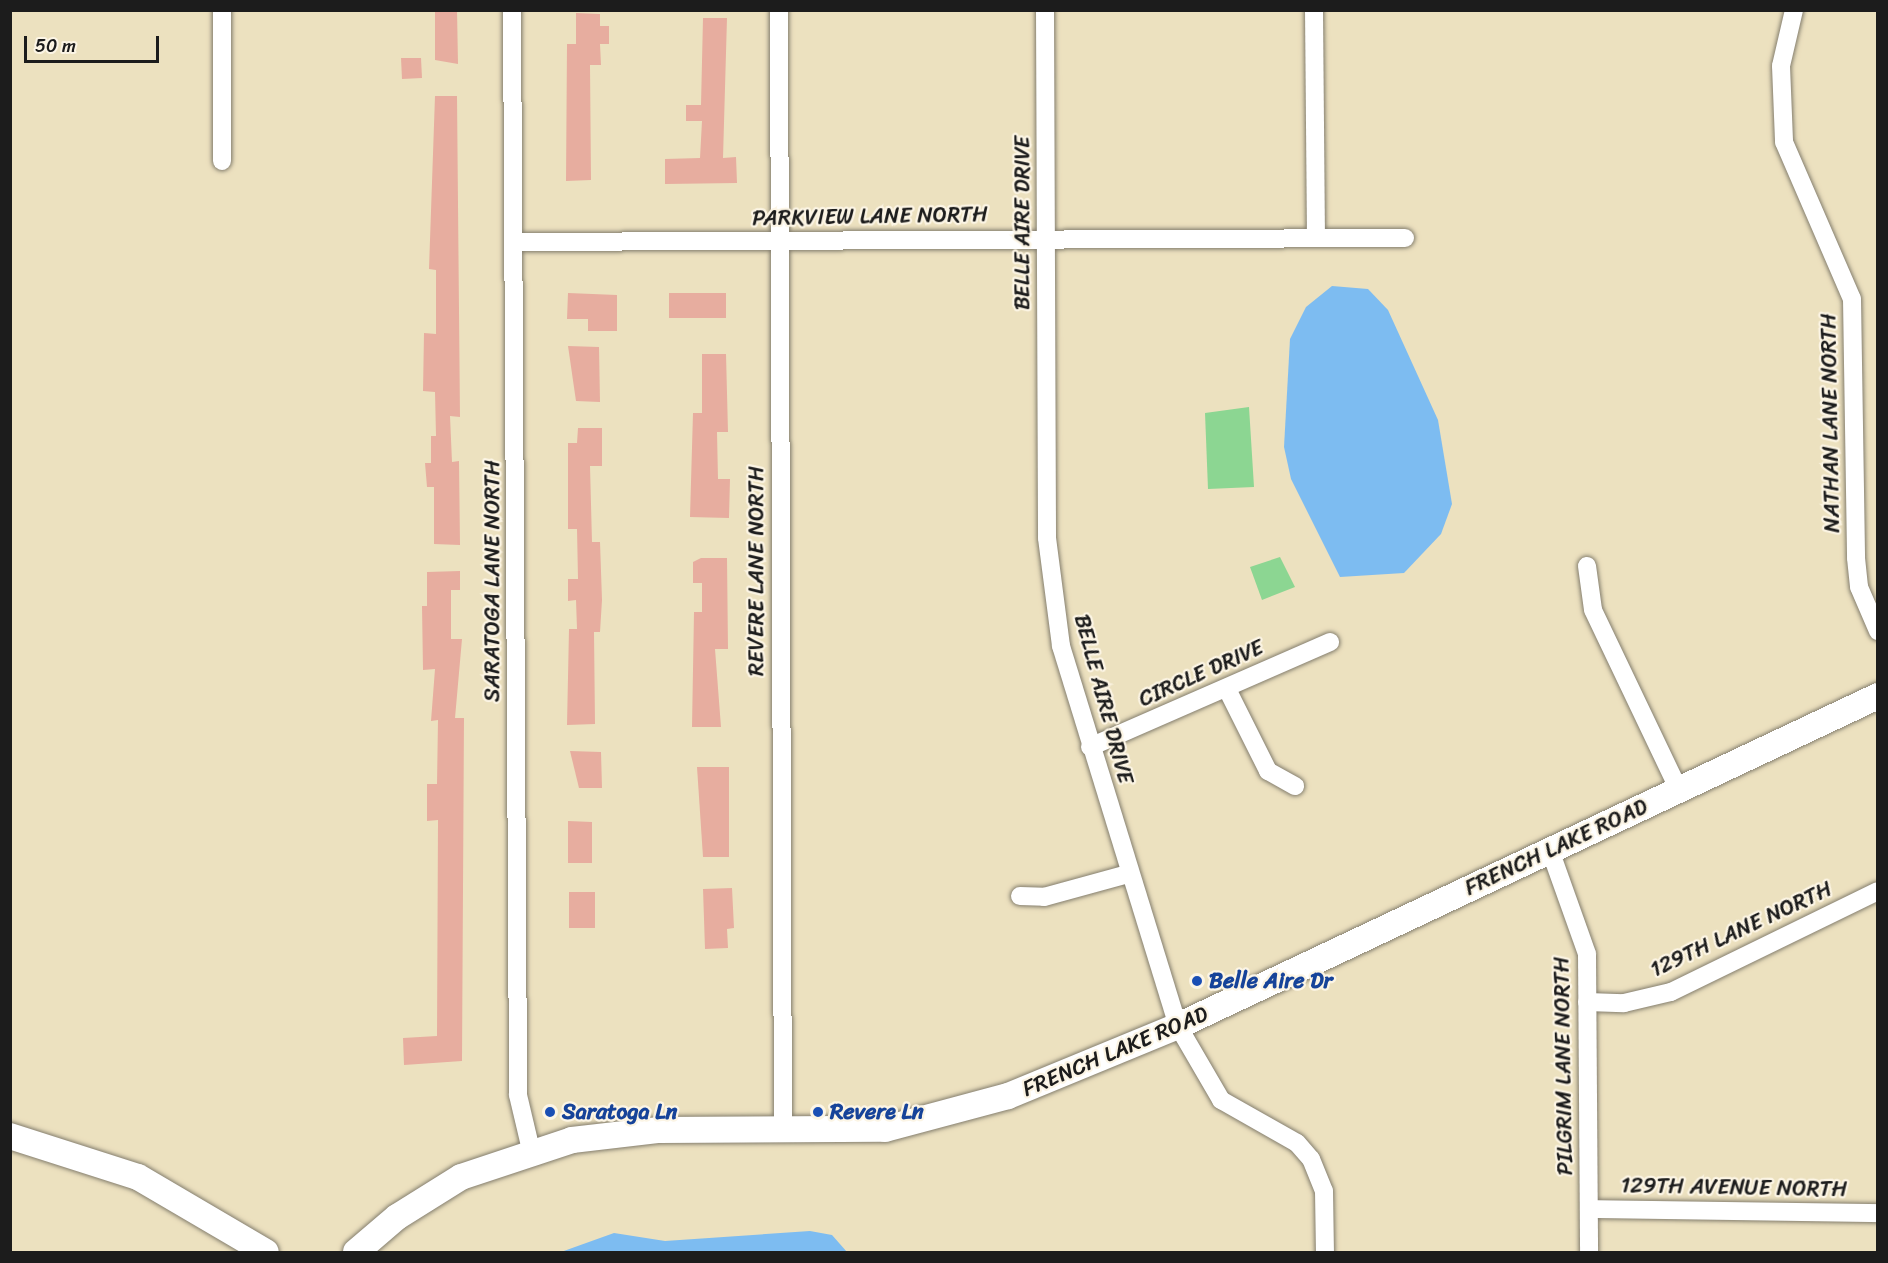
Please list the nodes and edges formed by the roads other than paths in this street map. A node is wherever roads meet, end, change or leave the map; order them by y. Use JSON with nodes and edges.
{"nodes":[{"id":1,"x":222,"y":10,"type":"edge"},
{"id":2,"x":512,"y":10,"type":"edge"},
{"id":3,"x":779,"y":10,"type":"edge"},
{"id":4,"x":1045,"y":10,"type":"edge"},
{"id":5,"x":1314,"y":10,"type":"edge"},
{"id":6,"x":1794,"y":10,"type":"edge"},
{"id":7,"x":222,"y":161,"type":"dead end"},
{"id":8,"x":1316,"y":236,"type":"junction"},
{"id":9,"x":1046,"y":238,"type":"junction"},
{"id":10,"x":1406,"y":238,"type":"dead end"},
{"id":11,"x":778,"y":241,"type":"junction"},
{"id":12,"x":514,"y":242,"type":"junction"},
{"id":13,"x":1587,"y":566,"type":"dead end"},
{"id":14,"x":1878,"y":631,"type":"edge"},
{"id":15,"x":1330,"y":642,"type":"dead end"},
{"id":16,"x":1227,"y":688,"type":"junction"},
{"id":17,"x":1878,"y":696,"type":"edge"},
{"id":18,"x":1090,"y":747,"type":"junction"},
{"id":19,"x":1295,"y":786,"type":"dead end"},
{"id":20,"x":1678,"y":790,"type":"junction"},
{"id":21,"x":1550,"y":850,"type":"junction"},
{"id":22,"x":1128,"y":874,"type":"junction"},
{"id":23,"x":1878,"y":891,"type":"edge"},
{"id":24,"x":1020,"y":896,"type":"dead end"},
{"id":25,"x":1587,"y":1002,"type":"junction"},
{"id":26,"x":1178,"y":1026,"type":"junction"},
{"id":27,"x":783,"y":1131,"type":"junction"},
{"id":28,"x":10,"y":1136,"type":"edge"},
{"id":29,"x":531,"y":1150,"type":"junction"},
{"id":30,"x":1589,"y":1209,"type":"junction"},
{"id":31,"x":1878,"y":1213,"type":"edge"},
{"id":32,"x":266,"y":1252,"type":"edge"},
{"id":33,"x":356,"y":1252,"type":"edge"},
{"id":34,"x":1325,"y":1252,"type":"edge"},
{"id":35,"x":1589,"y":1252,"type":"edge"}],
"edges":[{"from":1,"to":7,"type":"street"},
{"from":2,"to":12,"type":"street","name":"SARATOGA LANE NORTH"},
{"from":3,"to":11,"type":"street","name":"REVERE LANE NORTH"},
{"from":4,"to":9,"type":"street","name":"BELLE AIRE DRIVE"},
{"from":5,"to":8,"type":"street"},
{"from":6,"to":14,"type":"street","name":"NATHAN LANE NORTH"},
{"from":8,"to":9,"type":"street","name":"PARKVIEW LANE NORTH"},
{"from":8,"to":10,"type":"street","name":"PARKVIEW LANE NORTH"},
{"from":9,"to":11,"type":"street","name":"PARKVIEW LANE NORTH"},
{"from":9,"to":18,"type":"street","name":"BELLE AIRE DRIVE"},
{"from":11,"to":12,"type":"street","name":"PARKVIEW LANE NORTH"},
{"from":11,"to":27,"type":"street","name":"REVERE LANE NORTH"},
{"from":12,"to":29,"type":"street","name":"SARATOGA LANE NORTH"},
{"from":13,"to":20,"type":"street"},
{"from":15,"to":16,"type":"street","name":"CIRCLE DRIVE"},
{"from":16,"to":18,"type":"street","name":"CIRCLE DRIVE"},
{"from":16,"to":19,"type":"street"},
{"from":17,"to":20,"type":"street","name":"FRENCH LAKE ROAD"},
{"from":18,"to":22,"type":"street","name":"BELLE AIRE DRIVE"},
{"from":20,"to":21,"type":"street","name":"FRENCH LAKE ROAD"},
{"from":21,"to":25,"type":"street","name":"PILGRIM LANE NORTH"},
{"from":21,"to":26,"type":"street","name":"FRENCH LAKE ROAD"},
{"from":22,"to":24,"type":"street"},
{"from":22,"to":26,"type":"street","name":"BELLE AIRE DRIVE"},
{"from":23,"to":25,"type":"street","name":"129TH LANE NORTH"},
{"from":25,"to":30,"type":"street","name":"PILGRIM LANE NORTH"},
{"from":26,"to":27,"type":"street","name":"FRENCH LAKE ROAD"},
{"from":26,"to":34,"type":"street","name":"BELLE AIRE DRIVE"},
{"from":27,"to":29,"type":"street","name":"FRENCH LAKE ROAD"},
{"from":28,"to":32,"type":"street"},
{"from":29,"to":33,"type":"street","name":"FRENCH LAKE ROAD"},
{"from":30,"to":31,"type":"street","name":"129TH AVENUE NORTH"},
{"from":30,"to":35,"type":"street","name":"PILGRIM LANE NORTH"}]}
